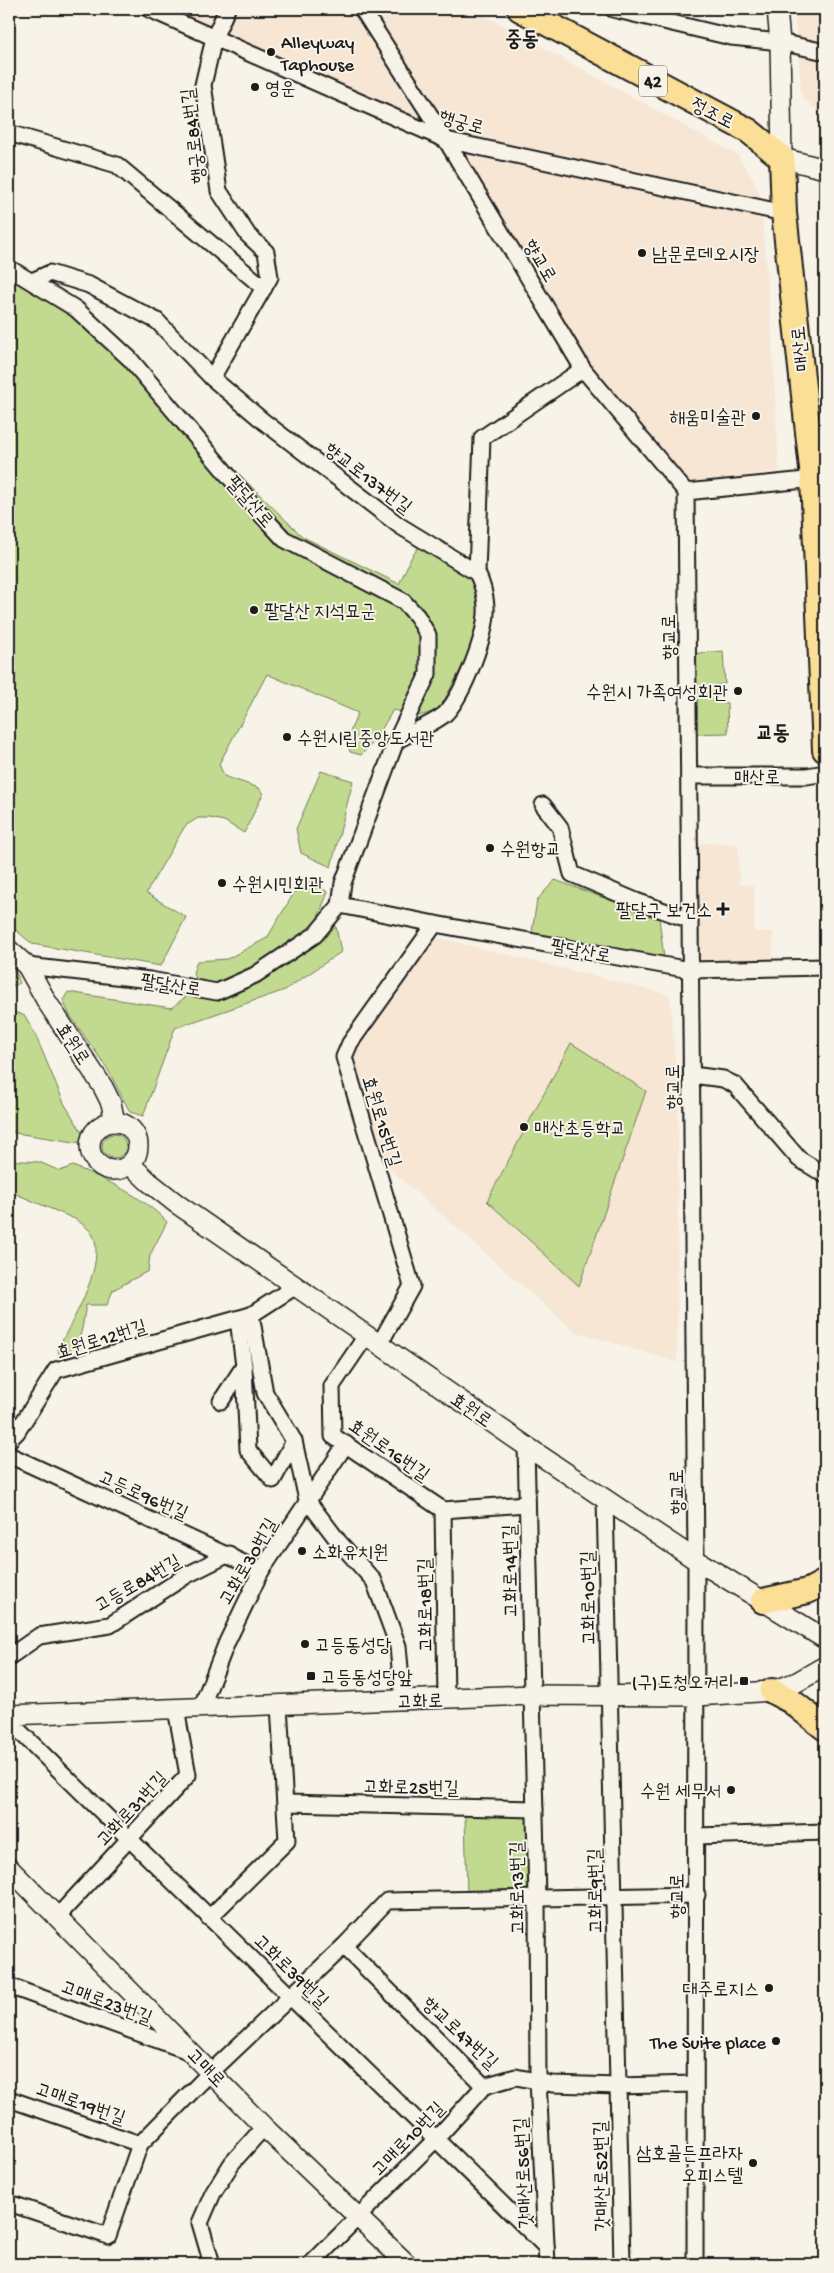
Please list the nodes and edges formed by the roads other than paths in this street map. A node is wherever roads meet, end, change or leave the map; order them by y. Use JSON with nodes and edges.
{"nodes":[{"id":1,"x":148,"y":9,"type":"edge"},
{"id":2,"x":228,"y":9,"type":"edge"},
{"id":3,"x":362,"y":9,"type":"edge"},
{"id":4,"x":520,"y":9,"type":"edge"},
{"id":5,"x":613,"y":9,"type":"edge"},
{"id":6,"x":776,"y":9,"type":"edge"},
{"id":7,"x":214,"y":38,"type":"junction"},
{"id":8,"x":780,"y":42,"type":"junction"},
{"id":9,"x":825,"y":52,"type":"edge"},
{"id":10,"x":9,"y":133,"type":"edge"},
{"id":11,"x":446,"y":140,"type":"junction"},
{"id":12,"x":782,"y":158,"type":"junction"},
{"id":13,"x":825,"y":169,"type":"edge"},
{"id":14,"x":784,"y":213,"type":"junction"},
{"id":15,"x":9,"y":268,"type":"edge"},
{"id":16,"x":32,"y":280,"type":"junction"},
{"id":17,"x":264,"y":288,"type":"junction"},
{"id":18,"x":583,"y":369,"type":"junction"},
{"id":19,"x":212,"y":378,"type":"junction"},
{"id":20,"x":819,"y":478,"type":"edge"},
{"id":21,"x":686,"y":492,"type":"junction"},
{"id":22,"x":477,"y":573,"type":"junction"},
{"id":23,"x":821,"y":579,"type":"edge"},
{"id":24,"x":396,"y":741,"type":"junction"},
{"id":25,"x":825,"y":750,"type":"edge"},
{"id":26,"x":825,"y":773,"type":"edge"},
{"id":27,"x":689,"y":776,"type":"junction"},
{"id":28,"x":543,"y":805,"type":"dead end"},
{"id":29,"x":340,"y":904,"type":"junction"},
{"id":30,"x":690,"y":920,"type":"junction"},
{"id":31,"x":435,"y":924,"type":"junction"},
{"id":32,"x":9,"y":950,"type":"edge"},
{"id":33,"x":27,"y":966,"type":"junction"},
{"id":34,"x":825,"y":967,"type":"edge"},
{"id":35,"x":690,"y":970,"type":"junction"},
{"id":36,"x":692,"y":1075,"type":"junction"},
{"id":37,"x":115,"y":1122,"type":"junction"},
{"id":38,"x":130,"y":1164,"type":"junction"},
{"id":39,"x":825,"y":1175,"type":"edge"},
{"id":40,"x":296,"y":1286,"type":"junction"},
{"id":41,"x":245,"y":1317,"type":"junction"},
{"id":42,"x":372,"y":1340,"type":"junction"},
{"id":43,"x":244,"y":1366,"type":"junction"},
{"id":44,"x":221,"y":1400,"type":"dead end"},
{"id":45,"x":9,"y":1440,"type":"edge"},
{"id":46,"x":294,"y":1441,"type":"junction"},
{"id":47,"x":346,"y":1444,"type":"junction"},
{"id":48,"x":526,"y":1446,"type":"junction"},
{"id":49,"x":9,"y":1455,"type":"edge"},
{"id":50,"x":605,"y":1499,"type":"junction"},
{"id":51,"x":307,"y":1500,"type":"junction"},
{"id":52,"x":527,"y":1504,"type":"junction"},
{"id":53,"x":443,"y":1510,"type":"junction"},
{"id":54,"x":229,"y":1554,"type":"junction"},
{"id":55,"x":696,"y":1560,"type":"junction"},
{"id":56,"x":261,"y":1571,"type":"junction"},
{"id":57,"x":825,"y":1582,"type":"edge"},
{"id":58,"x":764,"y":1601,"type":"junction"},
{"id":59,"x":825,"y":1639,"type":"edge"},
{"id":60,"x":9,"y":1657,"type":"edge"},
{"id":61,"x":825,"y":1666,"type":"edge"},
{"id":62,"x":772,"y":1691,"type":"junction"},
{"id":63,"x":532,"y":1695,"type":"junction"},
{"id":64,"x":610,"y":1696,"type":"junction"},
{"id":65,"x":696,"y":1696,"type":"junction"},
{"id":66,"x":446,"y":1699,"type":"junction"},
{"id":67,"x":403,"y":1701,"type":"junction"},
{"id":68,"x":279,"y":1705,"type":"junction"},
{"id":69,"x":201,"y":1708,"type":"junction"},
{"id":70,"x":176,"y":1709,"type":"junction"},
{"id":71,"x":9,"y":1715,"type":"edge"},
{"id":72,"x":9,"y":1721,"type":"edge"},
{"id":73,"x":825,"y":1728,"type":"edge"},
{"id":74,"x":286,"y":1803,"type":"junction"},
{"id":75,"x":535,"y":1809,"type":"junction"},
{"id":76,"x":825,"y":1832,"type":"edge"},
{"id":77,"x":696,"y":1836,"type":"junction"},
{"id":78,"x":129,"y":1839,"type":"junction"},
{"id":79,"x":9,"y":1868,"type":"edge"},
{"id":80,"x":697,"y":1895,"type":"junction"},
{"id":81,"x":614,"y":1897,"type":"junction"},
{"id":82,"x":537,"y":1898,"type":"junction"},
{"id":83,"x":57,"y":1916,"type":"junction"},
{"id":84,"x":210,"y":1918,"type":"junction"},
{"id":85,"x":344,"y":1946,"type":"junction"},
{"id":86,"x":9,"y":1986,"type":"edge"},
{"id":87,"x":290,"y":1996,"type":"junction"},
{"id":88,"x":192,"y":2053,"type":"junction"},
{"id":89,"x":211,"y":2072,"type":"junction"},
{"id":90,"x":538,"y":2080,"type":"junction"},
{"id":91,"x":694,"y":2084,"type":"junction"},
{"id":92,"x":484,"y":2086,"type":"junction"},
{"id":93,"x":618,"y":2086,"type":"junction"},
{"id":94,"x":9,"y":2099,"type":"edge"},
{"id":95,"x":264,"y":2127,"type":"junction"},
{"id":96,"x":436,"y":2139,"type":"junction"},
{"id":97,"x":140,"y":2144,"type":"junction"},
{"id":98,"x":9,"y":2203,"type":"edge"},
{"id":99,"x":356,"y":2217,"type":"junction"},
{"id":100,"x":546,"y":2247,"type":"junction"},
{"id":101,"x":212,"y":2264,"type":"edge"},
{"id":102,"x":311,"y":2264,"type":"edge"},
{"id":103,"x":407,"y":2264,"type":"edge"},
{"id":104,"x":547,"y":2264,"type":"edge"},
{"id":105,"x":622,"y":2264,"type":"edge"},
{"id":106,"x":695,"y":2264,"type":"edge"}],
"edges":[{"from":1,"to":7,"type":"street","name":"행궁로"},
{"from":2,"to":7,"type":"street","name":"행궁로84번길"},
{"from":3,"to":11,"type":"street","name":"향교로"},
{"from":4,"to":12,"type":"main road","name":"정조로","number":"42"},
{"from":5,"to":8,"type":"street"},
{"from":6,"to":8,"type":"street","name":"매산로"},
{"from":7,"to":11,"type":"street","name":"행궁로"},
{"from":7,"to":17,"type":"street","name":"행궁로84번길"},
{"from":8,"to":9,"type":"street"},
{"from":8,"to":12,"type":"street","name":"매산로"},
{"from":10,"to":17,"type":"street"},
{"from":11,"to":14,"type":"street","name":"행궁로"},
{"from":11,"to":18,"type":"street","name":"향교로"},
{"from":12,"to":13,"type":"street","name":"정조로"},
{"from":12,"to":14,"type":"main road","name":"매산로"},
{"from":14,"to":20,"type":"main road","name":"매산로"},
{"from":15,"to":16,"type":"street","name":"팔달산로"},
{"from":16,"to":19,"type":"street","name":"향교로137번길"},
{"from":16,"to":24,"type":"street","name":"팔달산로"},
{"from":17,"to":19,"type":"street","name":"행궁로84번길"},
{"from":18,"to":21,"type":"street","name":"향교로"},
{"from":18,"to":22,"type":"street"},
{"from":19,"to":22,"type":"street","name":"향교로137번길"},
{"from":20,"to":21,"type":"street"},
{"from":20,"to":23,"type":"main road","name":"매산로"},
{"from":21,"to":27,"type":"street","name":"향교로"},
{"from":22,"to":24,"type":"street"},
{"from":23,"to":25,"type":"main road","name":"매산로"},
{"from":24,"to":29,"type":"street","name":"팔달산로"},
{"from":26,"to":27,"type":"street","name":"매산로"},
{"from":27,"to":30,"type":"street","name":"향교로"},
{"from":28,"to":30,"type":"street"},
{"from":29,"to":31,"type":"street","name":"팔달산로"},
{"from":29,"to":33,"type":"street","name":"팔달산로"},
{"from":30,"to":35,"type":"street","name":"향교로"},
{"from":31,"to":35,"type":"street","name":"팔달산로"},
{"from":31,"to":42,"type":"street","name":"효원로15번길"},
{"from":32,"to":33,"type":"street"},
{"from":33,"to":37,"type":"street","name":"효원로"},
{"from":34,"to":35,"type":"street","name":"팔달산로"},
{"from":35,"to":36,"type":"street","name":"향교로"},
{"from":36,"to":39,"type":"street"},
{"from":36,"to":55,"type":"street","name":"향교로"},
{"from":37,"to":38,"type":"street"},
{"from":37,"to":38,"type":"street"},
{"from":38,"to":40,"type":"street","name":"효원로"},
{"from":40,"to":41,"type":"street","name":"효원로12번길"},
{"from":40,"to":42,"type":"street","name":"효원로"},
{"from":41,"to":43,"type":"street"},
{"from":41,"to":45,"type":"street","name":"효원로12번길"},
{"from":41,"to":46,"type":"street"},
{"from":42,"to":47,"type":"street","name":"효원로16번길"},
{"from":42,"to":48,"type":"street","name":"효원로"},
{"from":43,"to":44,"type":"street"},
{"from":43,"to":46,"type":"street"},
{"from":46,"to":51,"type":"street"},
{"from":47,"to":51,"type":"street","name":"고화로30번길"},
{"from":47,"to":53,"type":"street","name":"효원로16번길"},
{"from":48,"to":50,"type":"street","name":"효원로"},
{"from":48,"to":52,"type":"street","name":"고화로14번길"},
{"from":49,"to":54,"type":"street","name":"고등로96번길"},
{"from":50,"to":55,"type":"street","name":"효원로"},
{"from":50,"to":64,"type":"street","name":"고화로10번길"},
{"from":51,"to":56,"type":"street","name":"고화로30번길"},
{"from":51,"to":67,"type":"street"},
{"from":52,"to":53,"type":"street"},
{"from":52,"to":63,"type":"street","name":"고화로14번길"},
{"from":53,"to":66,"type":"street","name":"고화로18번길"},
{"from":54,"to":56,"type":"street","name":"고등로96번길"},
{"from":54,"to":60,"type":"street","name":"고등로84번길"},
{"from":55,"to":58,"type":"street","name":"효원로"},
{"from":55,"to":65,"type":"street","name":"향교로"},
{"from":56,"to":69,"type":"street","name":"고화로30번길"},
{"from":57,"to":58,"type":"main road"},
{"from":58,"to":59,"type":"street","name":"효원로"},
{"from":61,"to":62,"type":"street","name":"고화로"},
{"from":62,"to":65,"type":"street","name":"고화로"},
{"from":62,"to":73,"type":"main road"},
{"from":63,"to":64,"type":"street","name":"고화로"},
{"from":63,"to":66,"type":"street","name":"고화로"},
{"from":63,"to":75,"type":"street","name":"고화로13번길"},
{"from":64,"to":65,"type":"street","name":"고화로"},
{"from":64,"to":81,"type":"street","name":"고화로9번길"},
{"from":65,"to":77,"type":"street","name":"향교로"},
{"from":66,"to":67,"type":"street","name":"고화로"},
{"from":67,"to":68,"type":"street","name":"고화로"},
{"from":68,"to":69,"type":"street","name":"고화로"},
{"from":68,"to":74,"type":"street"},
{"from":69,"to":70,"type":"street","name":"고화로"},
{"from":70,"to":71,"type":"street","name":"고화로"},
{"from":70,"to":78,"type":"street","name":"고화로31번길"},
{"from":72,"to":78,"type":"street","name":"고화로39번길"},
{"from":74,"to":75,"type":"street","name":"고화로25번길"},
{"from":74,"to":84,"type":"street"},
{"from":75,"to":82,"type":"street","name":"고화로13번길"},
{"from":76,"to":77,"type":"street"},
{"from":77,"to":80,"type":"street","name":"향교로"},
{"from":78,"to":83,"type":"street","name":"고화로31번길"},
{"from":78,"to":84,"type":"street","name":"고화로39번길"},
{"from":79,"to":83,"type":"street","name":"고매로"},
{"from":80,"to":81,"type":"street"},
{"from":80,"to":91,"type":"street","name":"향교로"},
{"from":81,"to":82,"type":"street"},
{"from":81,"to":93,"type":"street","name":"고화로9번길"},
{"from":82,"to":85,"type":"street","name":"고매로19번길"},
{"from":82,"to":90,"type":"street","name":"고화로13번길"},
{"from":83,"to":88,"type":"street","name":"고매로"},
{"from":84,"to":87,"type":"street","name":"고화로39번길"},
{"from":85,"to":87,"type":"street","name":"고매로19번길"},
{"from":85,"to":92,"type":"street","name":"향교로47번길"},
{"from":86,"to":88,"type":"street","name":"고매로23번길"},
{"from":87,"to":89,"type":"street","name":"고매로19번길"},
{"from":87,"to":96,"type":"street","name":"고화로39번길"},
{"from":88,"to":89,"type":"street","name":"고매로"},
{"from":89,"to":95,"type":"street","name":"고매로"},
{"from":89,"to":97,"type":"street","name":"고매로19번길"},
{"from":90,"to":92,"type":"street","name":"향교로47번길"},
{"from":90,"to":93,"type":"street","name":"향교로47번길"},
{"from":90,"to":100,"type":"street","name":"갓매산로56번길"},
{"from":91,"to":93,"type":"street","name":"향교로47번길"},
{"from":91,"to":106,"type":"street","name":"향교로"},
{"from":92,"to":96,"type":"street","name":"고매로10번길"},
{"from":93,"to":105,"type":"street","name":"갓매산로52번길"},
{"from":94,"to":97,"type":"street","name":"고매로19번길"},
{"from":95,"to":99,"type":"street","name":"고매로"},
{"from":95,"to":101,"type":"street"},
{"from":96,"to":99,"type":"street","name":"고매로10번길"},
{"from":96,"to":100,"type":"street","name":"고화로39번길"},
{"from":97,"to":98,"type":"street","name":"고매로19번길"},
{"from":99,"to":102,"type":"street","name":"고매로10번길"},
{"from":99,"to":103,"type":"street","name":"고매로"},
{"from":100,"to":104,"type":"street","name":"갓매산로56번길"}]}
